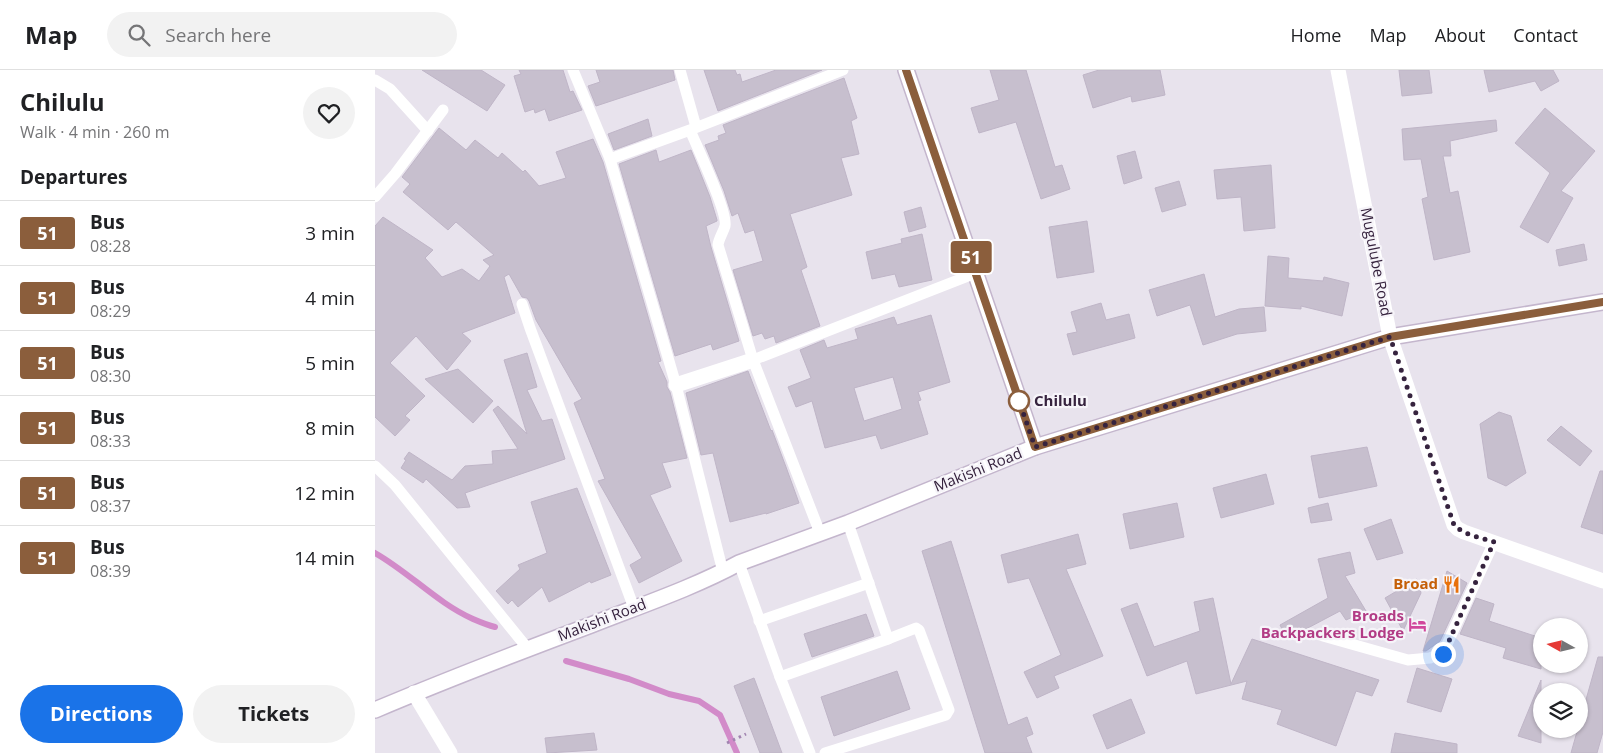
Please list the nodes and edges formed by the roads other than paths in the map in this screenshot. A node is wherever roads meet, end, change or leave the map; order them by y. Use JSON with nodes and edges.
{"nodes":[{"id":1,"x":573,"y":70,"type":"edge"},
{"id":2,"x":680,"y":70,"type":"edge"},
{"id":3,"x":843,"y":70,"type":"edge"},
{"id":4,"x":906,"y":70,"type":"edge"},
{"id":5,"x":1338,"y":70,"type":"edge"},
{"id":6,"x":375,"y":80,"type":"edge"},
{"id":7,"x":443,"y":110,"type":"dead end"},
{"id":8,"x":693,"y":128,"type":"junction"},
{"id":9,"x":428,"y":130,"type":"junction"},
{"id":10,"x":610,"y":159,"type":"junction"},
{"id":11,"x":375,"y":197,"type":"edge"},
{"id":12,"x":976,"y":273,"type":"junction"},
{"id":13,"x":1603,"y":302,"type":"edge"},
{"id":14,"x":522,"y":304,"type":"dead end"},
{"id":15,"x":1390,"y":337,"type":"junction"},
{"id":16,"x":753,"y":360,"type":"junction"},
{"id":17,"x":677,"y":385,"type":"junction"},
{"id":18,"x":1035,"y":447,"type":"junction"},
{"id":19,"x":375,"y":466,"type":"edge"},
{"id":20,"x":848,"y":523,"type":"junction"},
{"id":21,"x":820,"y":533,"type":"junction"},
{"id":22,"x":1494,"y":542,"type":"junction"},
{"id":23,"x":739,"y":564,"type":"junction"},
{"id":24,"x":723,"y":572,"type":"junction"},
{"id":25,"x":1603,"y":581,"type":"edge"},
{"id":26,"x":869,"y":583,"type":"junction"},
{"id":27,"x":634,"y":608,"type":"junction"},
{"id":28,"x":759,"y":621,"type":"junction"},
{"id":29,"x":1323,"y":636,"type":"dead end"},
{"id":30,"x":888,"y":639,"type":"junction"},
{"id":31,"x":528,"y":649,"type":"junction"},
{"id":32,"x":779,"y":677,"type":"junction"},
{"id":33,"x":414,"y":693,"type":"junction"},
{"id":34,"x":375,"y":710,"type":"edge"},
{"id":35,"x":449,"y":753,"type":"edge"},
{"id":36,"x":810,"y":753,"type":"edge"},
{"id":37,"x":825,"y":753,"type":"edge"}],
"edges":[{"from":1,"to":10,"type":"lane"},
{"from":2,"to":8,"type":"lane"},
{"from":3,"to":8,"type":"lane"},
{"from":4,"to":12,"type":"main road"},
{"from":5,"to":15,"type":"main road","name":"Mugulube Road"},
{"from":6,"to":9,"type":"lane"},
{"from":7,"to":9,"type":"lane"},
{"from":8,"to":10,"type":"lane"},
{"from":8,"to":16,"type":"lane"},
{"from":9,"to":11,"type":"lane"},
{"from":10,"to":17,"type":"lane"},
{"from":12,"to":16,"type":"lane"},
{"from":12,"to":18,"type":"main road"},
{"from":13,"to":15,"type":"main road","name":"Makishi Road"},
{"from":14,"to":27,"type":"lane"},
{"from":15,"to":18,"type":"main road","name":"Makishi Road"},
{"from":15,"to":22,"type":"main road","name":"Mugulube Road"},
{"from":16,"to":17,"type":"main road"},
{"from":16,"to":21,"type":"lane"},
{"from":17,"to":24,"type":"lane"},
{"from":18,"to":20,"type":"main road","name":"Makishi Road"},
{"from":19,"to":31,"type":"lane"},
{"from":20,"to":21,"type":"main road","name":"Makishi Road"},
{"from":20,"to":26,"type":"lane"},
{"from":21,"to":23,"type":"main road","name":"Makishi Road"},
{"from":22,"to":25,"type":"main road","name":"Mugulube Road"},
{"from":22,"to":29,"type":"lane"},
{"from":23,"to":24,"type":"main road","name":"Makishi Road"},
{"from":23,"to":28,"type":"lane"},
{"from":24,"to":27,"type":"main road","name":"Makishi Road"},
{"from":26,"to":28,"type":"lane"},
{"from":26,"to":30,"type":"lane"},
{"from":27,"to":31,"type":"main road","name":"Makishi Road"},
{"from":28,"to":32,"type":"lane"},
{"from":30,"to":32,"type":"lane"},
{"from":30,"to":37,"type":"lane"},
{"from":31,"to":33,"type":"main road","name":"Makishi Road"},
{"from":32,"to":36,"type":"lane"},
{"from":33,"to":34,"type":"main road","name":"Makishi Road"},
{"from":33,"to":35,"type":"main road"}]}
